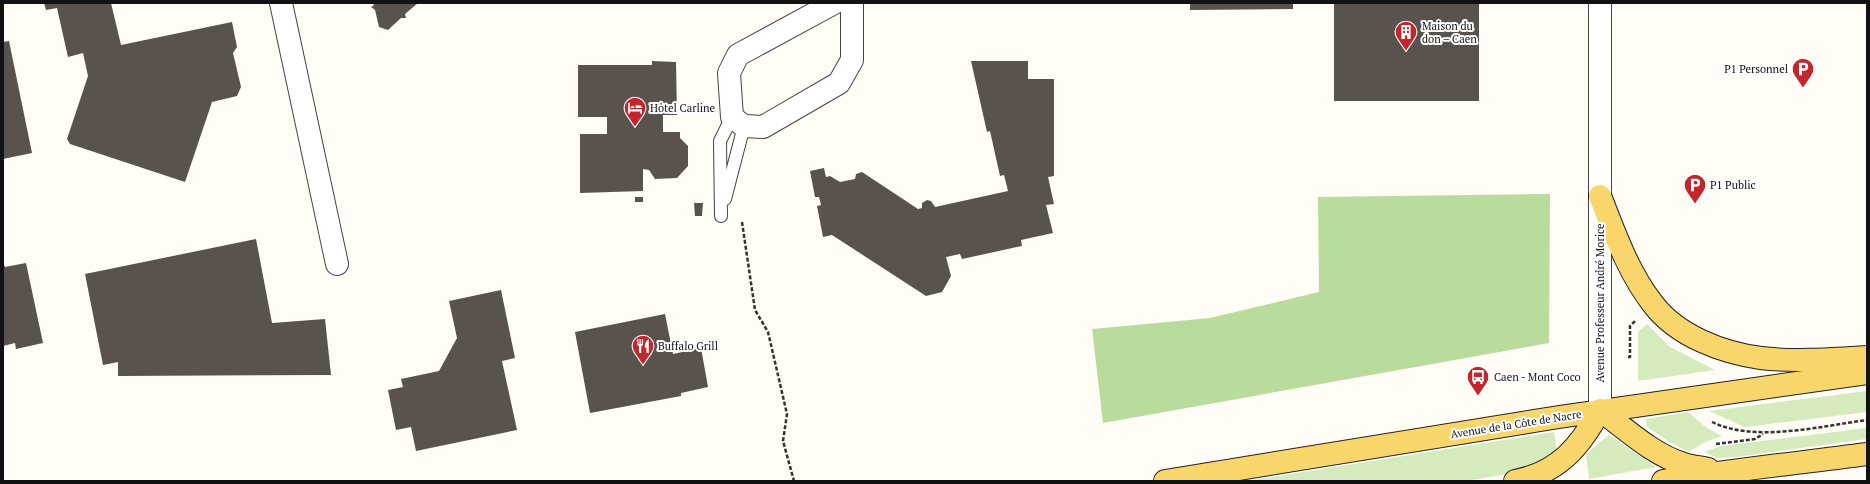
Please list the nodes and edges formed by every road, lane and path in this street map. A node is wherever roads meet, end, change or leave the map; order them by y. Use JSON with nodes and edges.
{"nodes":[{"id":1,"x":281,"y":3,"type":"edge"},
{"id":2,"x":834,"y":3,"type":"edge"},
{"id":3,"x":852,"y":3,"type":"edge"},
{"id":4,"x":1600,"y":3,"type":"edge"},
{"id":5,"x":738,"y":122,"type":"junction"},
{"id":6,"x":1600,"y":196,"type":"junction"},
{"id":7,"x":741,"y":216,"type":"dead end"},
{"id":8,"x":337,"y":264,"type":"dead end"},
{"id":9,"x":1638,"y":318,"type":"dead end"},
{"id":10,"x":1628,"y":357,"type":"dead end"},
{"id":11,"x":1867,"y":357,"type":"edge"},
{"id":12,"x":1867,"y":373,"type":"edge"},
{"id":13,"x":1600,"y":410,"type":"junction"},
{"id":14,"x":1867,"y":420,"type":"edge"},
{"id":15,"x":1764,"y":433,"type":"dead end"},
{"id":16,"x":1867,"y":454,"type":"edge"},
{"id":17,"x":1722,"y":471,"type":"junction"},
{"id":18,"x":794,"y":481,"type":"edge"},
{"id":19,"x":1165,"y":481,"type":"edge"},
{"id":20,"x":1515,"y":481,"type":"edge"},
{"id":21,"x":1663,"y":481,"type":"edge"}],
"edges":[{"from":1,"to":8,"type":"street"},
{"from":2,"to":5,"type":"street"},
{"from":3,"to":5,"type":"street"},
{"from":4,"to":6,"type":"street","name":"Avenue Professeur André Morice"},
{"from":5,"to":5,"type":"lane"},
{"from":6,"to":11,"type":"main road"},
{"from":6,"to":13,"type":"street","name":"Avenue Professeur André Morice"},
{"from":7,"to":18,"type":"path"},
{"from":9,"to":10,"type":"path"},
{"from":12,"to":13,"type":"main road","name":"Avenue de la Côte de Nacre"},
{"from":13,"to":17,"type":"main road"},
{"from":13,"to":19,"type":"main road","name":"Avenue de la Côte de Nacre"},
{"from":13,"to":20,"type":"main road"},
{"from":14,"to":15,"type":"path"},
{"from":16,"to":17,"type":"main road"},
{"from":17,"to":21,"type":"main road"}]}
